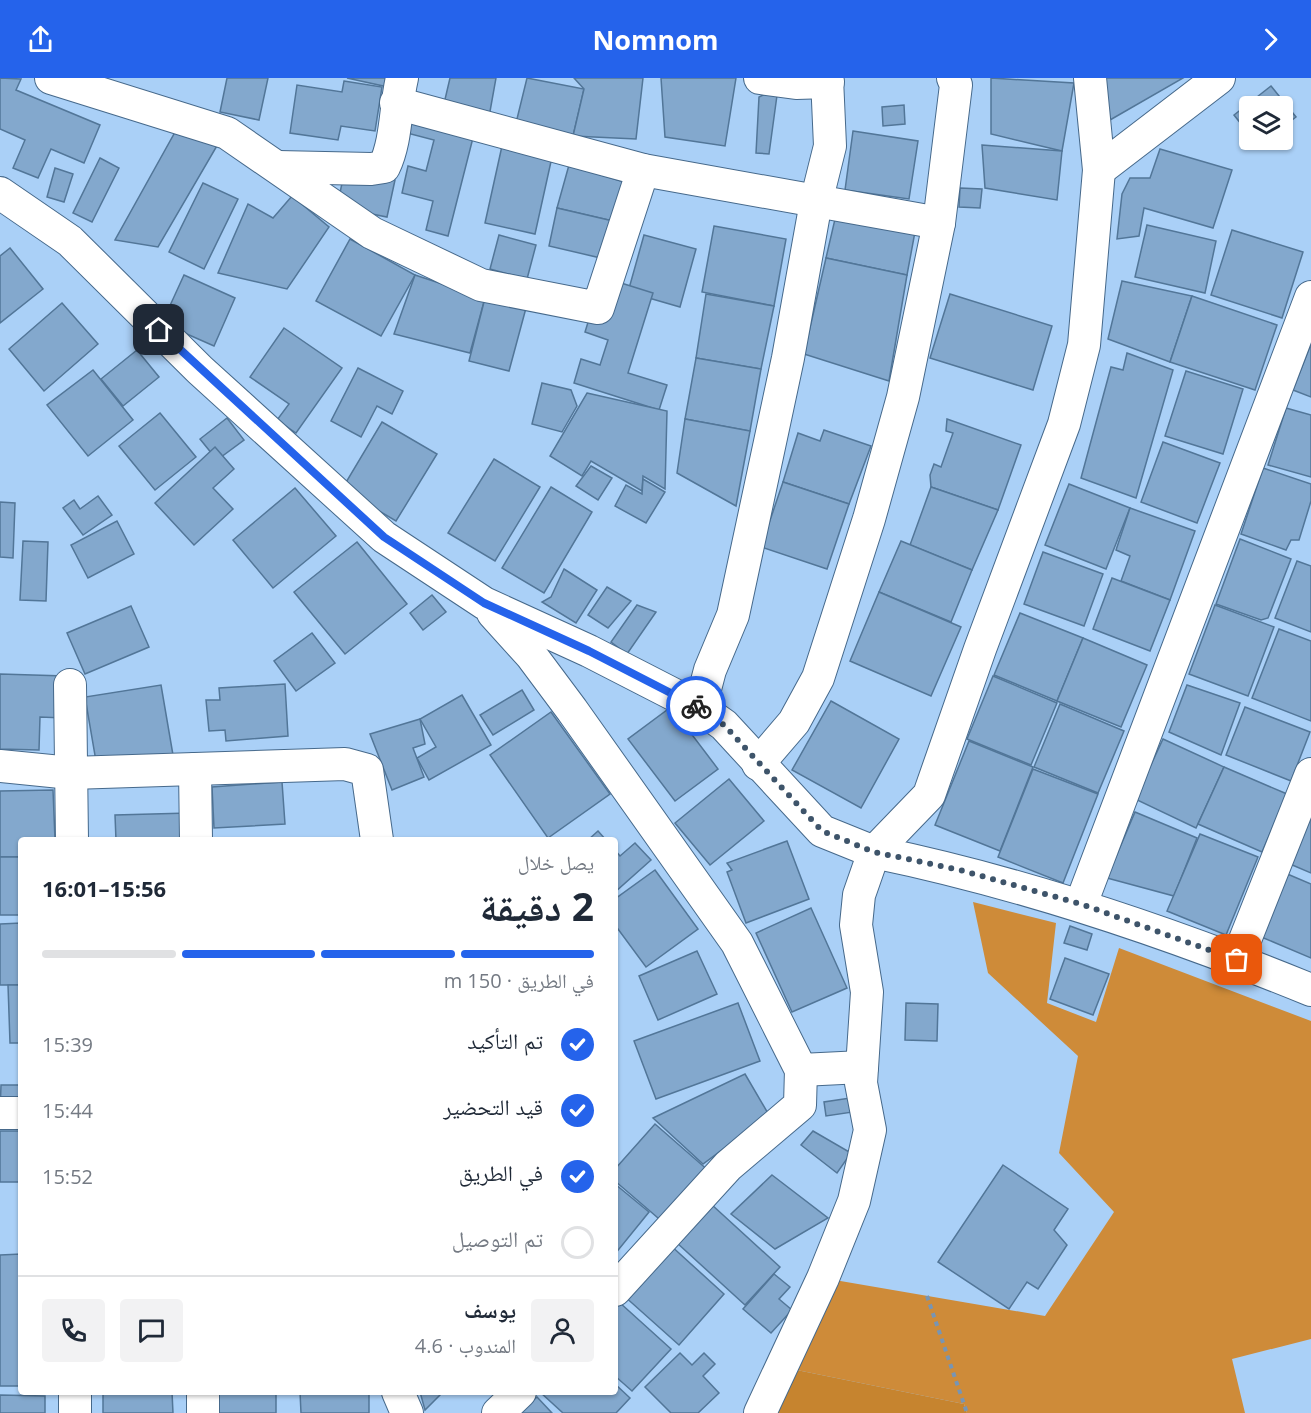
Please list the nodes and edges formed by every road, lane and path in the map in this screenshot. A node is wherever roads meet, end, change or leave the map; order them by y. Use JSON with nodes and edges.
{"nodes":[{"id":1,"x":51,"y":78,"type":"edge"},
{"id":2,"x":760,"y":78,"type":"edge"},
{"id":3,"x":953,"y":78,"type":"edge"},
{"id":4,"x":1090,"y":78,"type":"edge"},
{"id":5,"x":1219,"y":78,"type":"edge"},
{"id":6,"x":827,"y":80,"type":"edge"},
{"id":7,"x":399,"y":90,"type":"edge"},
{"id":8,"x":278,"y":167,"type":"junction"},
{"id":9,"x":1099,"y":170,"type":"junction"},
{"id":10,"x":643,"y":171,"type":"junction"},
{"id":11,"x":0,"y":193,"type":"edge"},
{"id":12,"x":816,"y":202,"type":"junction"},
{"id":13,"x":939,"y":224,"type":"junction"},
{"id":14,"x":1311,"y":297,"type":"edge"},
{"id":15,"x":484,"y":603,"type":"junction"},
{"id":16,"x":70,"y":685,"type":"dead end"},
{"id":17,"x":700,"y":708,"type":"junction"},
{"id":18,"x":758,"y":764,"type":"junction"},
{"id":19,"x":0,"y":766,"type":"edge"},
{"id":20,"x":195,"y":768,"type":"junction"},
{"id":21,"x":71,"y":772,"type":"junction"},
{"id":22,"x":1311,"y":774,"type":"edge"},
{"id":23,"x":72,"y":837,"type":"edge"},
{"id":24,"x":196,"y":837,"type":"edge"},
{"id":25,"x":377,"y":837,"type":"edge"},
{"id":26,"x":874,"y":852,"type":"junction"},
{"id":27,"x":1081,"y":904,"type":"junction"},
{"id":28,"x":1237,"y":960,"type":"junction"},
{"id":29,"x":1311,"y":990,"type":"edge"},
{"id":30,"x":862,"y":1067,"type":"junction"},
{"id":31,"x":801,"y":1070,"type":"junction"},
{"id":32,"x":0,"y":1113,"type":"edge"},
{"id":33,"x":18,"y":1113,"type":"edge"},
{"id":34,"x":618,"y":1287,"type":"edge"},
{"id":35,"x":927,"y":1296,"type":"dead end"},
{"id":36,"x":75,"y":1395,"type":"edge"},
{"id":37,"x":203,"y":1395,"type":"edge"},
{"id":38,"x":399,"y":1395,"type":"edge"},
{"id":39,"x":517,"y":1395,"type":"edge"},
{"id":40,"x":75,"y":1413,"type":"edge"},
{"id":41,"x":203,"y":1413,"type":"edge"},
{"id":42,"x":407,"y":1413,"type":"edge"},
{"id":43,"x":498,"y":1413,"type":"edge"},
{"id":44,"x":760,"y":1413,"type":"edge"},
{"id":45,"x":968,"y":1413,"type":"edge"}],
"edges":[{"from":1,"to":8,"type":"street"},
{"from":2,"to":6,"type":"street"},
{"from":3,"to":13,"type":"street"},
{"from":4,"to":9,"type":"street"},
{"from":5,"to":9,"type":"street"},
{"from":6,"to":12,"type":"street"},
{"from":7,"to":8,"type":"street"},
{"from":7,"to":10,"type":"street"},
{"from":8,"to":10,"type":"street"},
{"from":9,"to":26,"type":"street"},
{"from":10,"to":12,"type":"street"},
{"from":11,"to":15,"type":"street"},
{"from":12,"to":13,"type":"street"},
{"from":12,"to":17,"type":"street"},
{"from":13,"to":18,"type":"street"},
{"from":14,"to":27,"type":"street"},
{"from":15,"to":17,"type":"street"},
{"from":15,"to":31,"type":"street"},
{"from":16,"to":21,"type":"street"},
{"from":17,"to":18,"type":"street"},
{"from":18,"to":26,"type":"street"},
{"from":19,"to":21,"type":"street"},
{"from":20,"to":21,"type":"street"},
{"from":20,"to":24,"type":"street"},
{"from":20,"to":25,"type":"street"},
{"from":21,"to":23,"type":"street"},
{"from":22,"to":28,"type":"street"},
{"from":26,"to":27,"type":"street"},
{"from":26,"to":30,"type":"street"},
{"from":27,"to":28,"type":"street"},
{"from":28,"to":29,"type":"street"},
{"from":30,"to":31,"type":"street"},
{"from":30,"to":44,"type":"street"},
{"from":31,"to":34,"type":"street"},
{"from":32,"to":33,"type":"street"},
{"from":35,"to":45,"type":"path"},
{"from":36,"to":40,"type":"street"},
{"from":37,"to":41,"type":"street"},
{"from":38,"to":42,"type":"street"},
{"from":39,"to":43,"type":"street"}]}
